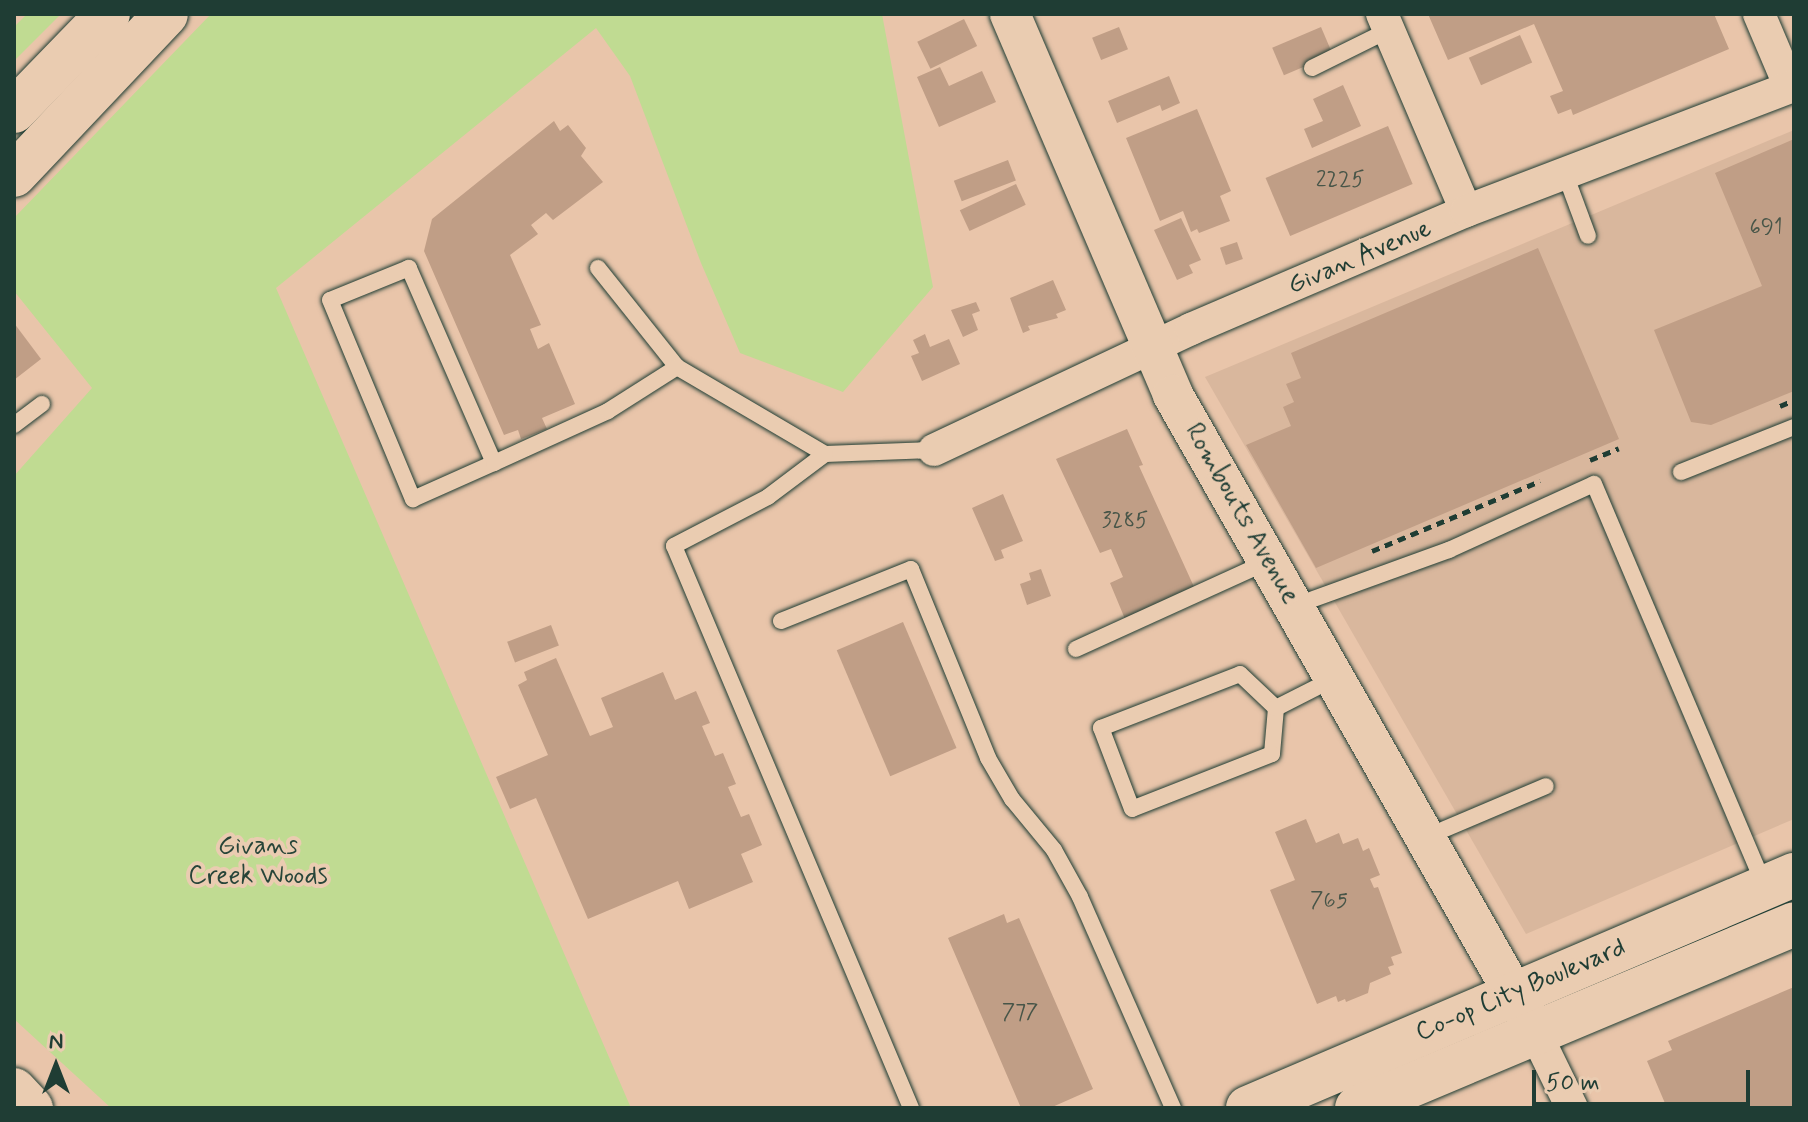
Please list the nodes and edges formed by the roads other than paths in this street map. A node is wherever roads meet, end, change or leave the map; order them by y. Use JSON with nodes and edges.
{"nodes":[{"id":1,"x":108,"y":14,"type":"edge"},
{"id":2,"x":166,"y":14,"type":"edge"},
{"id":3,"x":1010,"y":14,"type":"edge"},
{"id":4,"x":1759,"y":14,"type":"edge"},
{"id":5,"x":1386,"y":22,"type":"edge"},
{"id":6,"x":1312,"y":68,"type":"dead end"},
{"id":7,"x":1792,"y":87,"type":"edge"},
{"id":8,"x":14,"y":111,"type":"edge"},
{"id":9,"x":1564,"y":171,"type":"junction"},
{"id":10,"x":14,"y":175,"type":"edge"},
{"id":11,"x":1466,"y":211,"type":"junction"},
{"id":12,"x":1588,"y":236,"type":"dead end"},
{"id":13,"x":598,"y":268,"type":"dead end"},
{"id":14,"x":1150,"y":348,"type":"junction"},
{"id":15,"x":677,"y":367,"type":"junction"},
{"id":16,"x":42,"y":404,"type":"dead end"},
{"id":17,"x":14,"y":425,"type":"edge"},
{"id":18,"x":1794,"y":427,"type":"edge"},
{"id":19,"x":934,"y":450,"type":"joint"},
{"id":20,"x":825,"y":454,"type":"junction"},
{"id":21,"x":494,"y":463,"type":"junction"},
{"id":22,"x":1681,"y":472,"type":"dead end"},
{"id":23,"x":1268,"y":561,"type":"junction"},
{"id":24,"x":1294,"y":606,"type":"junction"},
{"id":25,"x":781,"y":621,"type":"dead end"},
{"id":26,"x":1076,"y":649,"type":"dead end"},
{"id":27,"x":1335,"y":678,"type":"junction"},
{"id":28,"x":1276,"y":708,"type":"junction"},
{"id":29,"x":1546,"y":786,"type":"dead end"},
{"id":30,"x":1426,"y":837,"type":"junction"},
{"id":31,"x":1780,"y":881,"type":"edge"},
{"id":32,"x":1794,"y":924,"type":"edge"},
{"id":33,"x":1514,"y":994,"type":"junction"},
{"id":34,"x":1535,"y":1032,"type":"junction"},
{"id":35,"x":911,"y":1108,"type":"edge"},
{"id":36,"x":1173,"y":1108,"type":"edge"},
{"id":37,"x":1248,"y":1108,"type":"edge"},
{"id":38,"x":1357,"y":1108,"type":"edge"},
{"id":39,"x":1572,"y":1108,"type":"edge"}],
"edges":[{"from":1,"to":8,"type":"main road"},
{"from":2,"to":10,"type":"main road"},
{"from":3,"to":14,"type":"street","name":"Rombouts Avenue"},
{"from":4,"to":7,"type":"street"},
{"from":5,"to":6,"type":"lane"},
{"from":5,"to":11,"type":"street"},
{"from":7,"to":9,"type":"street","name":"Givan Avenue"},
{"from":9,"to":11,"type":"street","name":"Givan Avenue"},
{"from":9,"to":12,"type":"lane"},
{"from":11,"to":14,"type":"street","name":"Givan Avenue"},
{"from":13,"to":15,"type":"lane"},
{"from":14,"to":19,"type":"street","name":"Givan Avenue"},
{"from":14,"to":23,"type":"street","name":"Rombouts Avenue"},
{"from":15,"to":20,"type":"lane"},
{"from":15,"to":21,"type":"lane"},
{"from":16,"to":17,"type":"lane"},
{"from":18,"to":22,"type":"lane"},
{"from":19,"to":20,"type":"lane"},
{"from":20,"to":35,"type":"lane"},
{"from":21,"to":21,"type":"lane"},
{"from":23,"to":24,"type":"street","name":"Rombouts Avenue"},
{"from":23,"to":26,"type":"lane"},
{"from":24,"to":27,"type":"street","name":"Rombouts Avenue"},
{"from":24,"to":31,"type":"lane"},
{"from":25,"to":36,"type":"lane"},
{"from":27,"to":28,"type":"lane"},
{"from":27,"to":30,"type":"street","name":"Rombouts Avenue"},
{"from":28,"to":28,"type":"lane"},
{"from":29,"to":30,"type":"lane"},
{"from":30,"to":33,"type":"street","name":"Rombouts Avenue"},
{"from":31,"to":33,"type":"main road","name":"Co-op City Boulevard"},
{"from":32,"to":34,"type":"main road","name":"Co-op City Boulevard"},
{"from":33,"to":34,"type":"street","name":"Rombouts Avenue"},
{"from":33,"to":37,"type":"main road","name":"Co-op City Boulevard"},
{"from":34,"to":38,"type":"main road","name":"Co-op City Boulevard"},
{"from":34,"to":39,"type":"street"}]}
